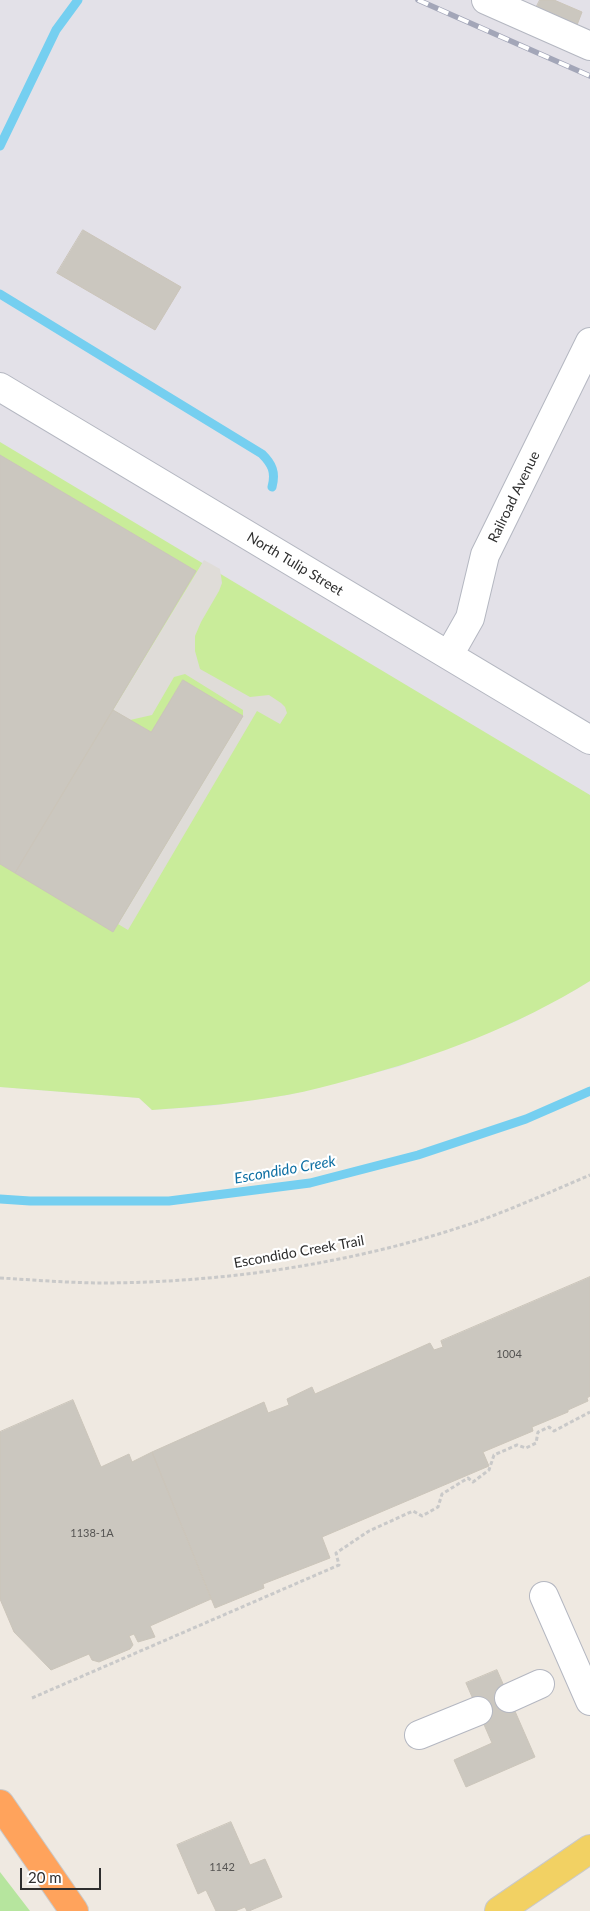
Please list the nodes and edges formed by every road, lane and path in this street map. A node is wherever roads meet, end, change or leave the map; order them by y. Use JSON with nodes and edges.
{"nodes":[{"id":1,"x":486,"y":0,"type":"edge"},
{"id":2,"x":590,"y":46,"type":"edge"},
{"id":3,"x":590,"y":342,"type":"edge"},
{"id":4,"x":0,"y":387,"type":"edge"},
{"id":5,"x":449,"y":655,"type":"junction"},
{"id":6,"x":590,"y":740,"type":"edge"},
{"id":7,"x":590,"y":1175,"type":"edge"},
{"id":8,"x":0,"y":1278,"type":"edge"},
{"id":9,"x":590,"y":1412,"type":"edge"},
{"id":10,"x":544,"y":1596,"type":"dead end"},
{"id":11,"x":540,"y":1684,"type":"dead end"},
{"id":12,"x":32,"y":1698,"type":"dead end"},
{"id":13,"x":508,"y":1698,"type":"dead end"},
{"id":14,"x":590,"y":1701,"type":"edge"},
{"id":15,"x":478,"y":1711,"type":"dead end"},
{"id":16,"x":419,"y":1735,"type":"dead end"},
{"id":17,"x":0,"y":1804,"type":"edge"},
{"id":18,"x":590,"y":1849,"type":"edge"},
{"id":19,"x":74,"y":1911,"type":"edge"},
{"id":20,"x":499,"y":1911,"type":"edge"}],
"edges":[{"from":1,"to":2,"type":"street"},
{"from":3,"to":5,"type":"street","name":"Railroad Avenue"},
{"from":4,"to":5,"type":"street","name":"North Tulip Street"},
{"from":5,"to":6,"type":"street","name":"North Tulip Street"},
{"from":7,"to":8,"type":"path","name":"Escondido Creek Trail"},
{"from":9,"to":12,"type":"path"},
{"from":10,"to":14,"type":"street"},
{"from":11,"to":13,"type":"street"},
{"from":15,"to":16,"type":"street"},
{"from":17,"to":19,"type":"highway"},
{"from":18,"to":20,"type":"main road"}]}
